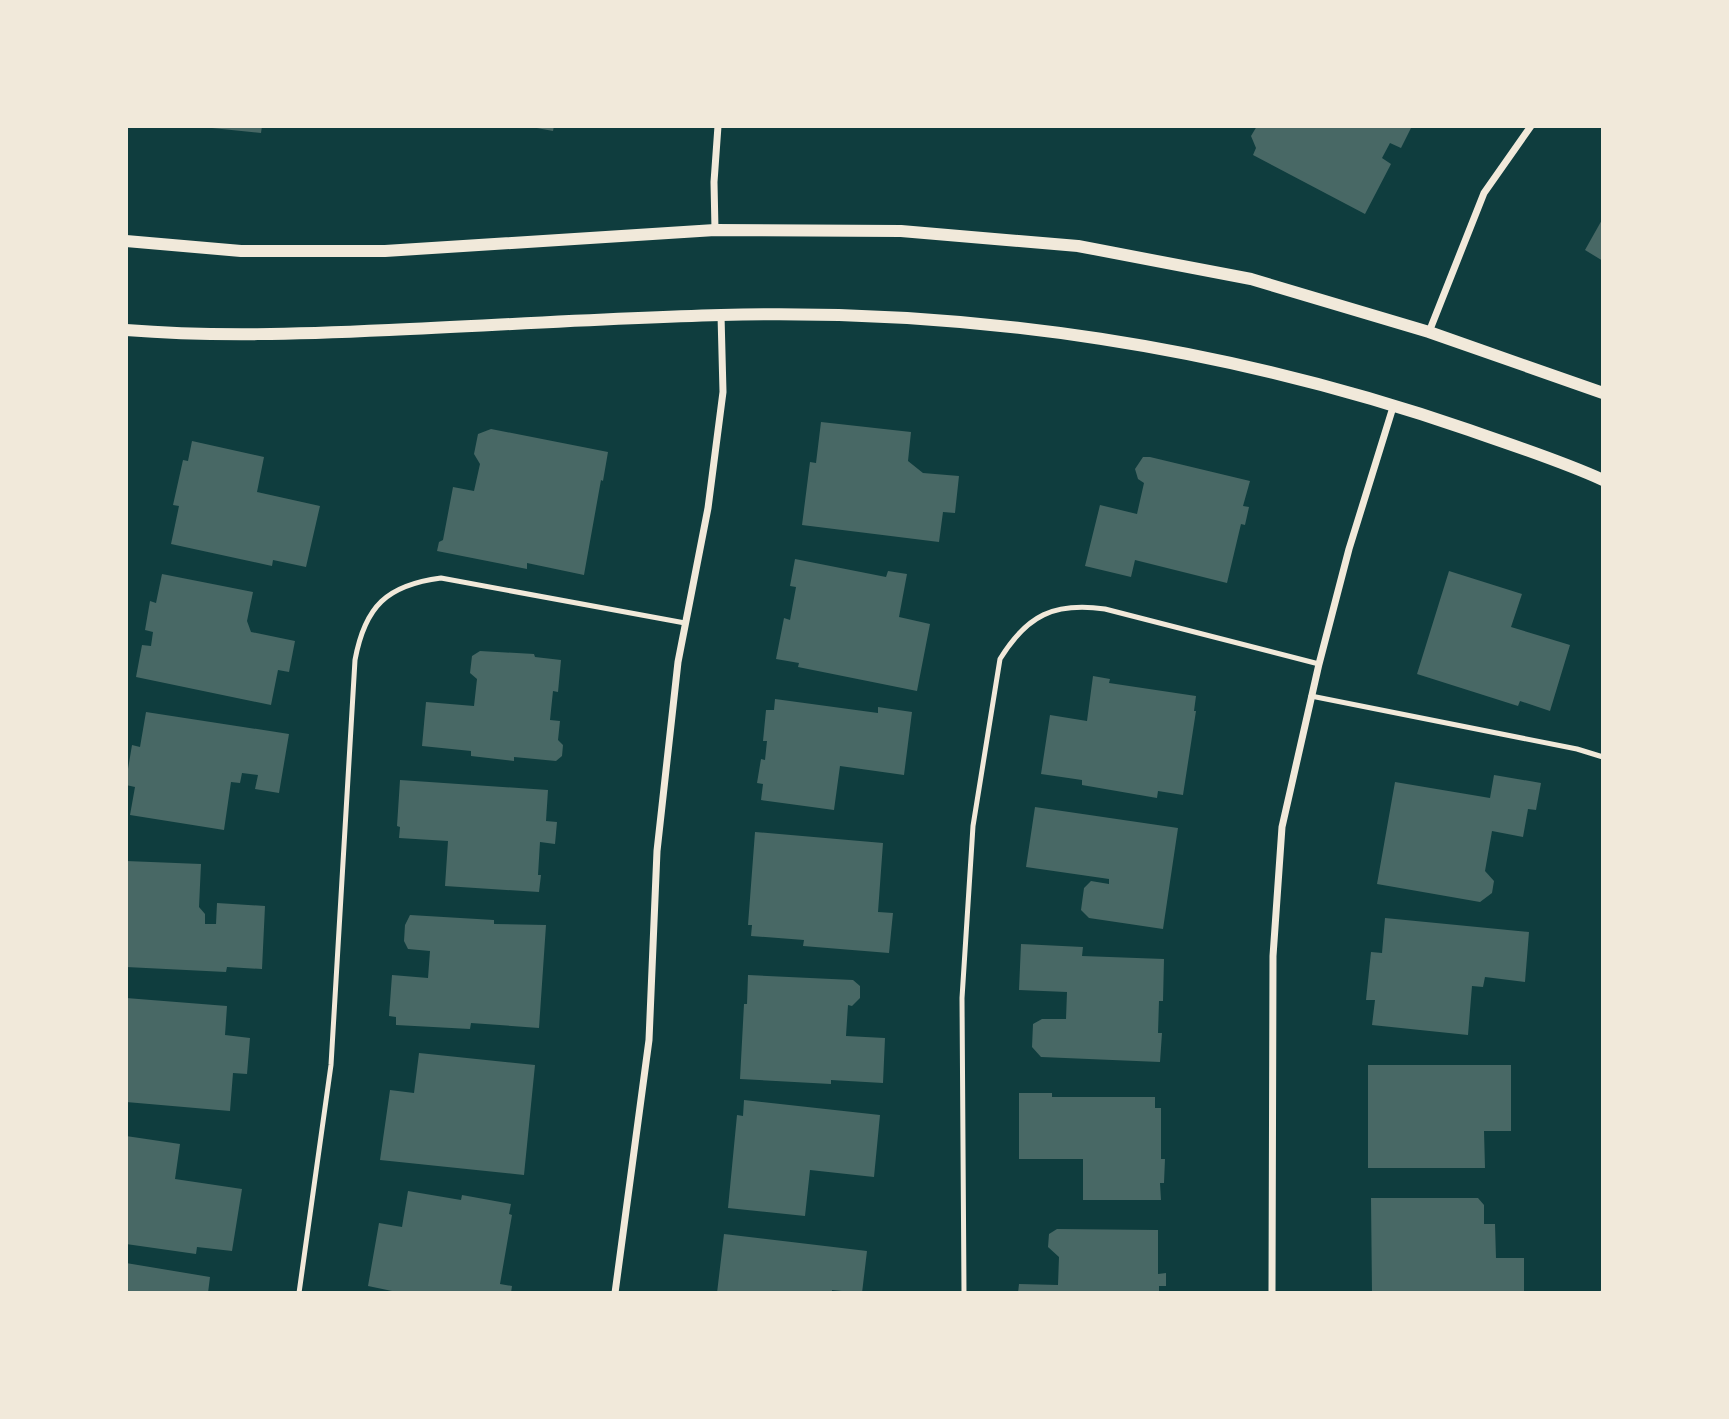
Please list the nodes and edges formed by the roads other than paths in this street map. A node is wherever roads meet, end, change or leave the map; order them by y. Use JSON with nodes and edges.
{"nodes":[{"id":1,"x":718,"y":126,"type":"edge"},
{"id":2,"x":1531,"y":126,"type":"edge"},
{"id":3,"x":715,"y":230,"type":"junction"},
{"id":4,"x":126,"y":241,"type":"edge"},
{"id":5,"x":721,"y":315,"type":"junction"},
{"id":6,"x":126,"y":330,"type":"edge"},
{"id":7,"x":1429,"y":331,"type":"junction"},
{"id":8,"x":1603,"y":393,"type":"edge"},
{"id":9,"x":1394,"y":404,"type":"junction"},
{"id":10,"x":1603,"y":480,"type":"edge"},
{"id":11,"x":685,"y":623,"type":"junction"},
{"id":12,"x":1319,"y":664,"type":"junction"},
{"id":13,"x":1311,"y":696,"type":"junction"},
{"id":14,"x":1603,"y":757,"type":"edge"},
{"id":15,"x":299,"y":1293,"type":"edge"},
{"id":16,"x":615,"y":1293,"type":"edge"},
{"id":17,"x":964,"y":1293,"type":"edge"},
{"id":18,"x":1272,"y":1293,"type":"edge"}],
"edges":[{"from":1,"to":3,"type":"street"},
{"from":2,"to":7,"type":"street"},
{"from":3,"to":4,"type":"street"},
{"from":3,"to":7,"type":"street"},
{"from":5,"to":6,"type":"street"},
{"from":5,"to":9,"type":"street"},
{"from":5,"to":11,"type":"street"},
{"from":7,"to":8,"type":"street"},
{"from":9,"to":10,"type":"street"},
{"from":9,"to":12,"type":"street"},
{"from":11,"to":15,"type":"lane"},
{"from":11,"to":16,"type":"street"},
{"from":12,"to":13,"type":"street"},
{"from":12,"to":17,"type":"lane"},
{"from":13,"to":14,"type":"lane"},
{"from":13,"to":18,"type":"street"}]}
